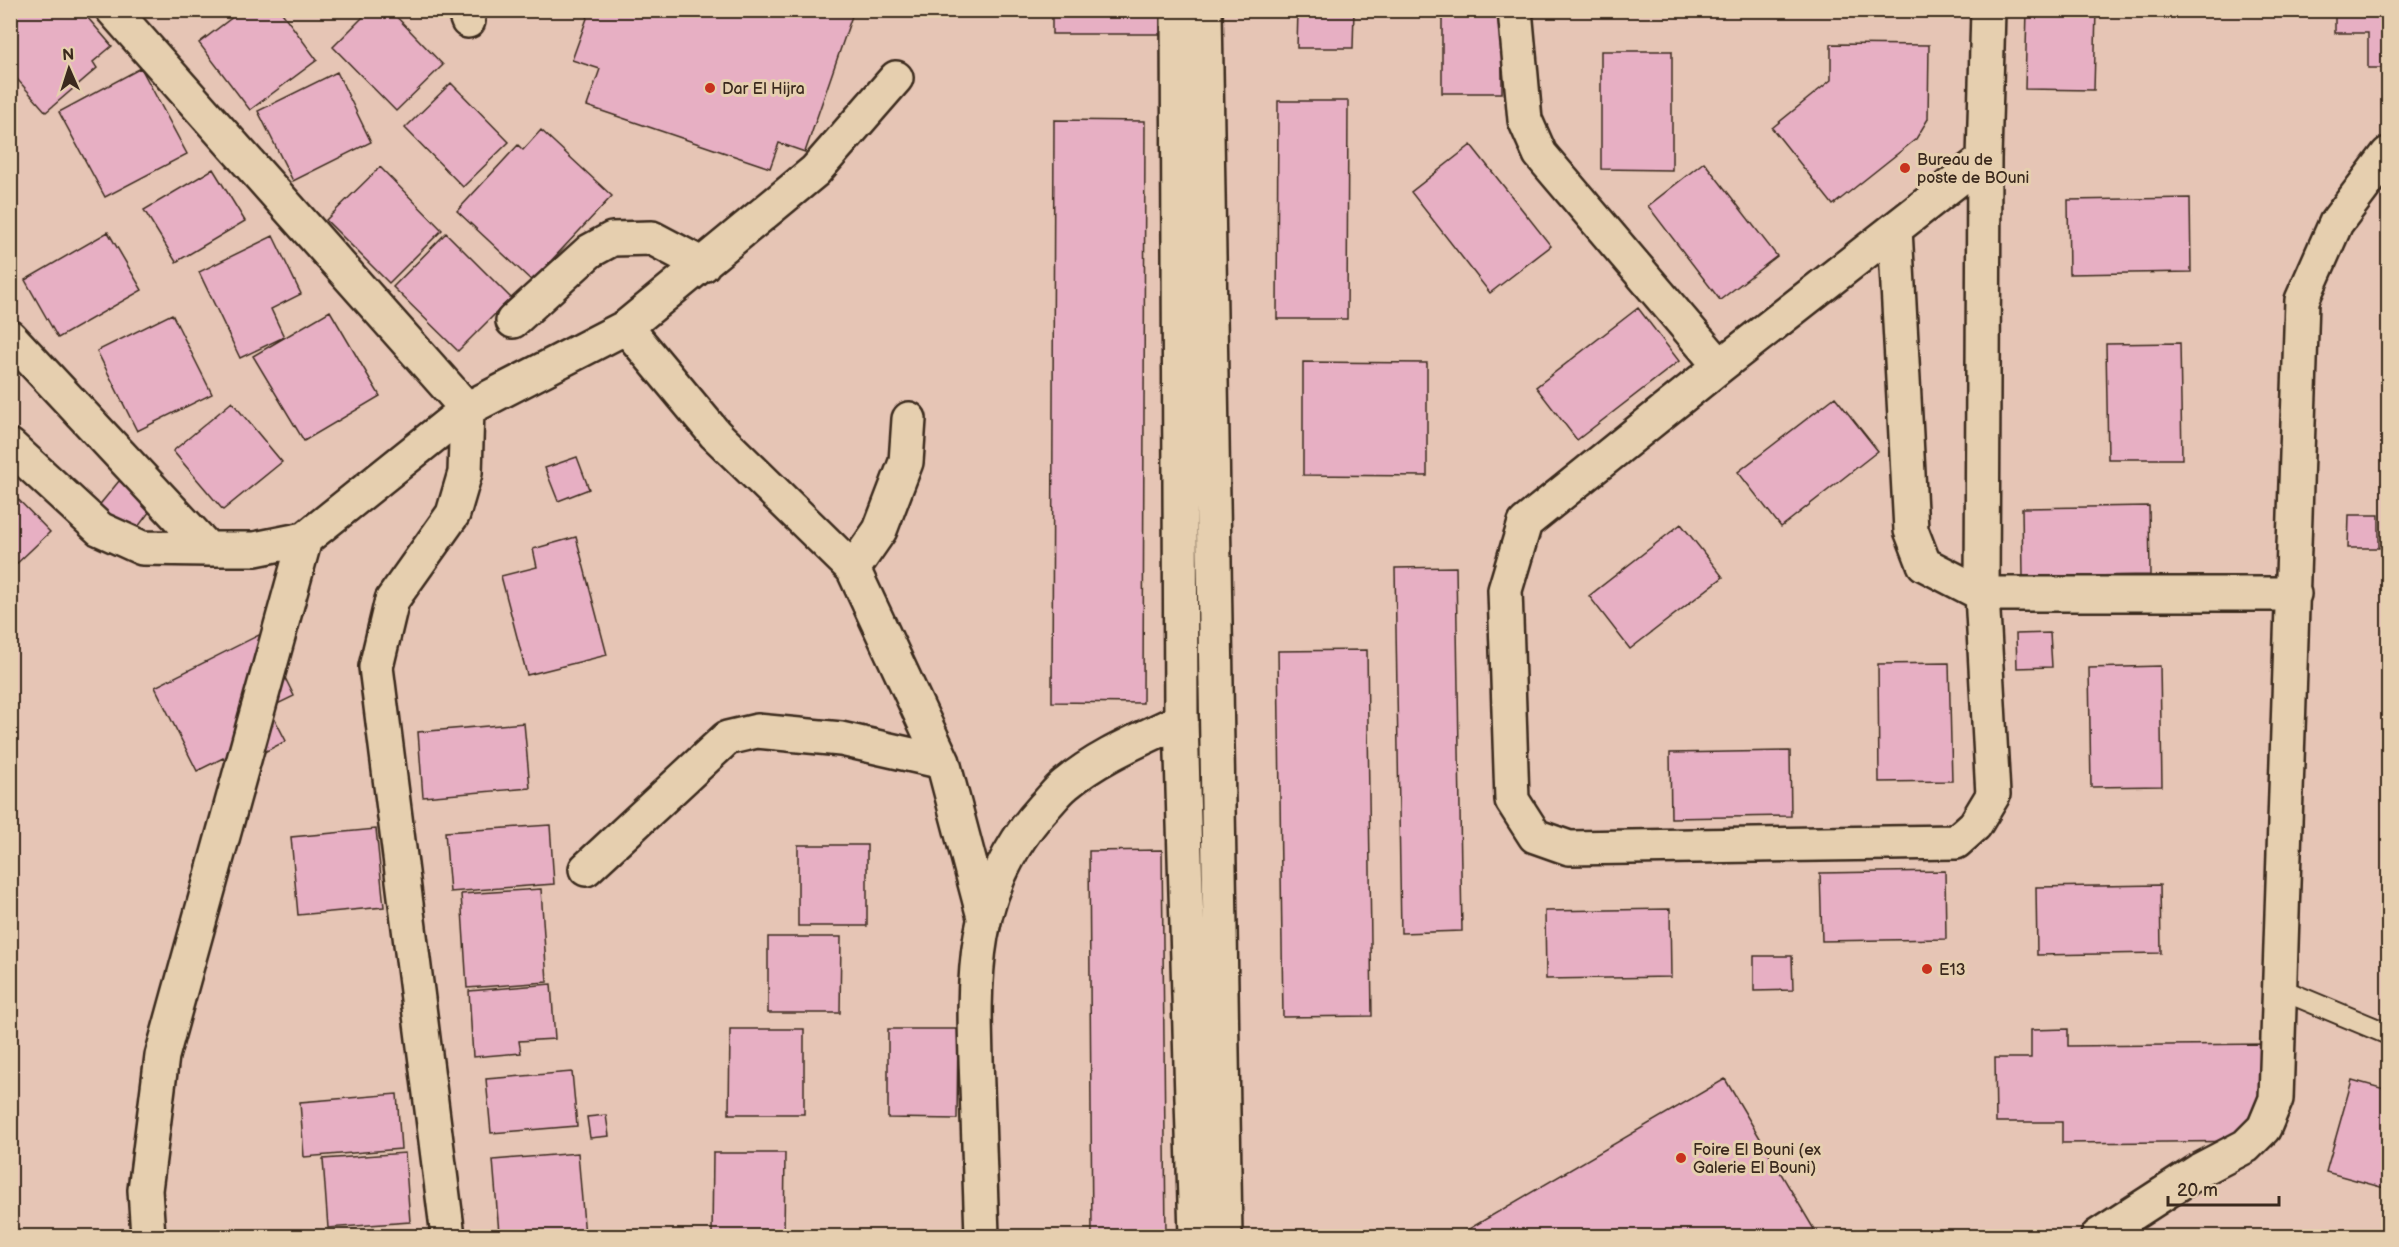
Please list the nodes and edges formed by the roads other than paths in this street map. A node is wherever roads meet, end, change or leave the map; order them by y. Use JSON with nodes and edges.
{"nodes":[{"id":1,"x":113,"y":10,"type":"edge"},
{"id":2,"x":1178,"y":10,"type":"edge"},
{"id":3,"x":1205,"y":10,"type":"edge"},
{"id":4,"x":1515,"y":10,"type":"edge"},
{"id":5,"x":1988,"y":10,"type":"edge"},
{"id":6,"x":896,"y":78,"type":"dead end"},
{"id":7,"x":2388,"y":154,"type":"edge"},
{"id":8,"x":1984,"y":159,"type":"junction"},
{"id":9,"x":1895,"y":229,"type":"junction"},
{"id":10,"x":703,"y":265,"type":"junction"},
{"id":11,"x":513,"y":321,"type":"dead end"},
{"id":12,"x":626,"y":327,"type":"junction"},
{"id":13,"x":10,"y":337,"type":"edge"},
{"id":14,"x":1720,"y":366,"type":"junction"},
{"id":15,"x":467,"y":409,"type":"junction"},
{"id":16,"x":909,"y":419,"type":"dead end"},
{"id":17,"x":10,"y":446,"type":"edge"},
{"id":18,"x":305,"y":539,"type":"junction"},
{"id":19,"x":208,"y":549,"type":"junction"},
{"id":20,"x":854,"y":569,"type":"junction"},
{"id":21,"x":1982,"y":594,"type":"junction"},
{"id":22,"x":2294,"y":594,"type":"junction"},
{"id":23,"x":1181,"y":720,"type":"junction"},
{"id":24,"x":943,"y":762,"type":"junction"},
{"id":25,"x":586,"y":869,"type":"dead end"},
{"id":26,"x":984,"y":917,"type":"junction"},
{"id":27,"x":2280,"y":989,"type":"junction"},
{"id":28,"x":2388,"y":1034,"type":"edge"},
{"id":29,"x":148,"y":1236,"type":"edge"},
{"id":30,"x":448,"y":1236,"type":"edge"},
{"id":31,"x":982,"y":1236,"type":"edge"},
{"id":32,"x":1196,"y":1236,"type":"edge"},
{"id":33,"x":1225,"y":1236,"type":"edge"},
{"id":34,"x":2098,"y":1236,"type":"edge"}],
"edges":[{"from":1,"to":15,"type":"street"},
{"from":2,"to":23,"type":"street"},
{"from":3,"to":33,"type":"street"},
{"from":4,"to":14,"type":"street"},
{"from":5,"to":8,"type":"street"},
{"from":6,"to":10,"type":"street"},
{"from":7,"to":22,"type":"street"},
{"from":8,"to":9,"type":"street"},
{"from":8,"to":21,"type":"street"},
{"from":9,"to":14,"type":"street"},
{"from":9,"to":21,"type":"street"},
{"from":10,"to":11,"type":"street"},
{"from":10,"to":12,"type":"street"},
{"from":12,"to":15,"type":"street"},
{"from":12,"to":20,"type":"street"},
{"from":13,"to":19,"type":"street"},
{"from":14,"to":21,"type":"street"},
{"from":15,"to":18,"type":"street"},
{"from":15,"to":30,"type":"street"},
{"from":16,"to":20,"type":"street"},
{"from":17,"to":19,"type":"street"},
{"from":18,"to":19,"type":"street"},
{"from":18,"to":29,"type":"street"},
{"from":20,"to":24,"type":"street"},
{"from":21,"to":22,"type":"street"},
{"from":22,"to":27,"type":"street"},
{"from":23,"to":26,"type":"street"},
{"from":23,"to":32,"type":"street"},
{"from":24,"to":25,"type":"street"},
{"from":24,"to":26,"type":"street"},
{"from":26,"to":31,"type":"street"},
{"from":27,"to":28,"type":"lane"},
{"from":27,"to":34,"type":"street"}]}
